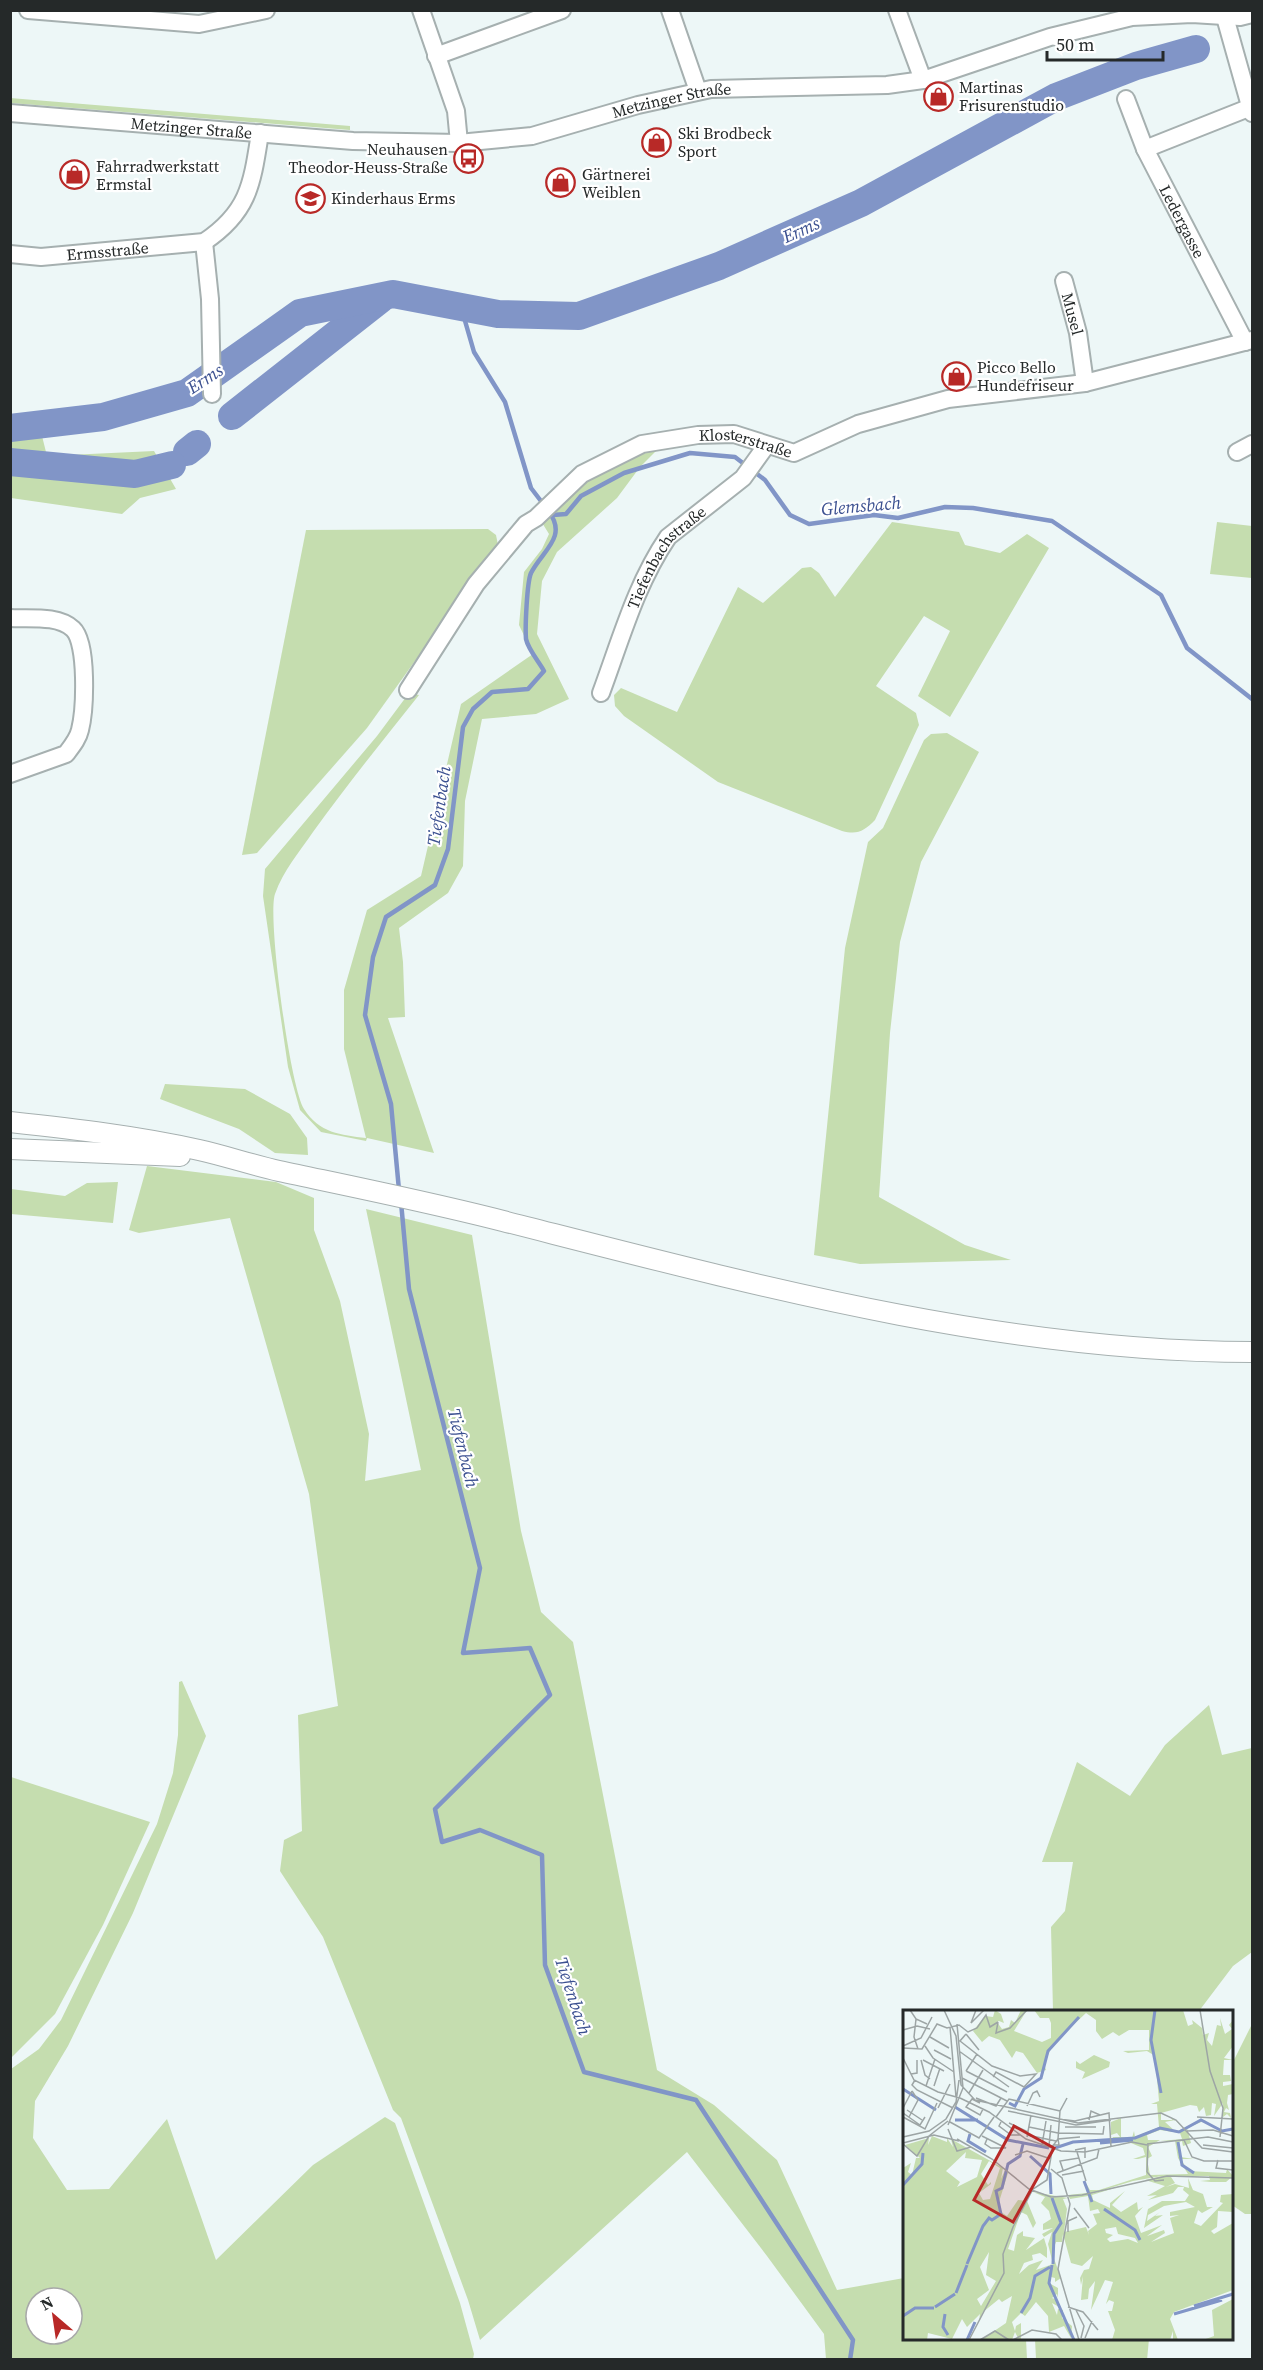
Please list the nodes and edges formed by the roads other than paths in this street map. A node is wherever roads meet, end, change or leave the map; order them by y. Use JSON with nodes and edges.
{"nodes":[{"id":1,"x":28,"y":10,"type":"edge"},
{"id":2,"x":266,"y":10,"type":"edge"},
{"id":3,"x":421,"y":10,"type":"edge"},
{"id":4,"x":562,"y":10,"type":"edge"},
{"id":5,"x":670,"y":10,"type":"edge"},
{"id":6,"x":897,"y":10,"type":"edge"},
{"id":7,"x":1192,"y":12,"type":"edge"},
{"id":8,"x":1224,"y":13,"type":"edge"},
{"id":9,"x":1131,"y":14,"type":"edge"},
{"id":10,"x":1252,"y":14,"type":"edge"},
{"id":11,"x":436,"y":56,"type":"junction"},
{"id":12,"x":923,"y":80,"type":"junction"},
{"id":13,"x":698,"y":91,"type":"junction"},
{"id":14,"x":1126,"y":99,"type":"dead end"},
{"id":15,"x":1252,"y":110,"type":"edge"},
{"id":16,"x":10,"y":113,"type":"edge"},
{"id":17,"x":260,"y":133,"type":"junction"},
{"id":18,"x":459,"y":143,"type":"junction"},
{"id":19,"x":1145,"y":149,"type":"junction"},
{"id":20,"x":204,"y":242,"type":"junction"},
{"id":21,"x":10,"y":254,"type":"edge"},
{"id":22,"x":1064,"y":281,"type":"dead end"},
{"id":23,"x":1249,"y":341,"type":"edge"},
{"id":24,"x":1084,"y":383,"type":"junction"},
{"id":25,"x":212,"y":394,"type":"dead end"},
{"id":26,"x":763,"y":450,"type":"junction"},
{"id":27,"x":10,"y":618,"type":"edge"},
{"id":28,"x":408,"y":690,"type":"dead end"},
{"id":29,"x":601,"y":693,"type":"dead end"},
{"id":30,"x":10,"y":774,"type":"edge"},
{"id":31,"x":10,"y":1122,"type":"edge"},
{"id":32,"x":10,"y":1149,"type":"edge"},
{"id":33,"x":236,"y":1160,"type":"junction"},
{"id":34,"x":1252,"y":1352,"type":"edge"}],
"edges":[{"from":1,"to":2,"type":"street"},
{"from":3,"to":11,"type":"street"},
{"from":4,"to":11,"type":"street"},
{"from":5,"to":13,"type":"street"},
{"from":6,"to":12,"type":"street"},
{"from":7,"to":8,"type":"street","name":"Metzinger Straße"},
{"from":7,"to":9,"type":"street","name":"Metzinger Straße"},
{"from":8,"to":10,"type":"street","name":"Metzinger Straße"},
{"from":8,"to":15,"type":"street"},
{"from":9,"to":12,"type":"street","name":"Metzinger Straße"},
{"from":11,"to":18,"type":"street"},
{"from":12,"to":13,"type":"street","name":"Metzinger Straße"},
{"from":13,"to":18,"type":"street","name":"Metzinger Straße"},
{"from":14,"to":19,"type":"street","name":"Ledergasse"},
{"from":15,"to":19,"type":"street"},
{"from":16,"to":17,"type":"street","name":"Metzinger Straße"},
{"from":17,"to":18,"type":"street","name":"Metzinger Straße"},
{"from":17,"to":20,"type":"street","name":"Ermsstraße"},
{"from":19,"to":23,"type":"street","name":"Ledergasse"},
{"from":20,"to":21,"type":"street","name":"Ermsstraße"},
{"from":20,"to":25,"type":"street"},
{"from":22,"to":24,"type":"street","name":"Musel"},
{"from":23,"to":24,"type":"street","name":"Klosterstraße"},
{"from":24,"to":26,"type":"street","name":"Klosterstraße"},
{"from":26,"to":28,"type":"street","name":"Klosterstraße"},
{"from":26,"to":29,"type":"street","name":"Tiefenbachstraße"},
{"from":27,"to":30,"type":"street"},
{"from":31,"to":33,"type":"main road"},
{"from":32,"to":33,"type":"main road"},
{"from":33,"to":34,"type":"main road"}]}
